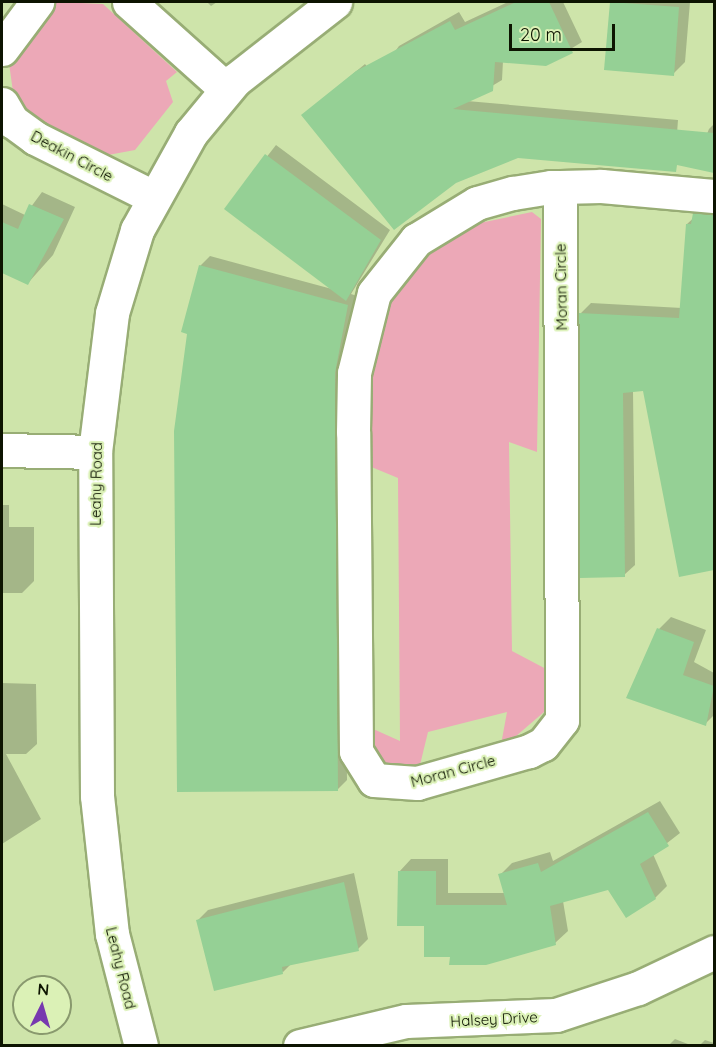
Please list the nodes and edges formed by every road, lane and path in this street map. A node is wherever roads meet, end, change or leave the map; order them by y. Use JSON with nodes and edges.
{"nodes":[{"id":1,"x":37,"y":2,"type":"edge"},
{"id":2,"x":129,"y":2,"type":"edge"},
{"id":3,"x":335,"y":2,"type":"edge"},
{"id":4,"x":2,"y":49,"type":"edge"},
{"id":5,"x":226,"y":89,"type":"junction"},
{"id":6,"x":2,"y":104,"type":"edge"},
{"id":7,"x":560,"y":187,"type":"junction"},
{"id":8,"x":714,"y":196,"type":"edge"},
{"id":9,"x":153,"y":197,"type":"junction"},
{"id":10,"x":2,"y":450,"type":"edge"},
{"id":11,"x":95,"y":452,"type":"junction"},
{"id":12,"x":714,"y":952,"type":"edge"},
{"id":13,"x":141,"y":1046,"type":"edge"},
{"id":14,"x":300,"y":1046,"type":"edge"}],
"edges":[{"from":1,"to":4,"type":"street"},
{"from":2,"to":5,"type":"street"},
{"from":3,"to":5,"type":"street","name":"Leahy Road"},
{"from":5,"to":9,"type":"street","name":"Leahy Road"},
{"from":6,"to":9,"type":"street","name":"Deakin Circle"},
{"from":7,"to":7,"type":"street","name":"Moran Circle"},
{"from":7,"to":8,"type":"street","name":"Moran Circle"},
{"from":9,"to":11,"type":"street","name":"Leahy Road"},
{"from":10,"to":11,"type":"street"},
{"from":11,"to":13,"type":"street","name":"Leahy Road"},
{"from":12,"to":14,"type":"street","name":"Halsey Drive"}]}
